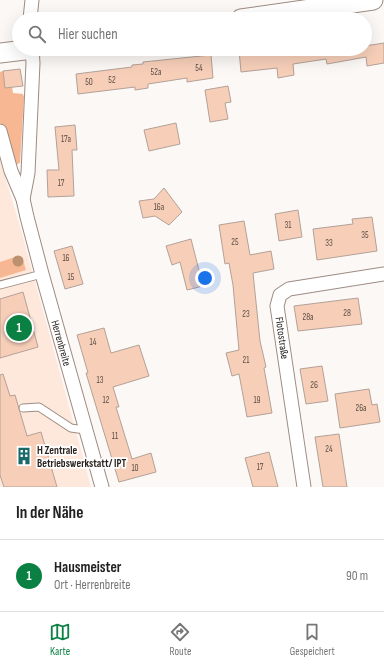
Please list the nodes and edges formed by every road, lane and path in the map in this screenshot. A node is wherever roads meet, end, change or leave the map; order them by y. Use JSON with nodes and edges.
{"nodes":[{"id":1,"x":32,"y":0,"type":"edge"},
{"id":2,"x":373,"y":0,"type":"edge"},
{"id":3,"x":31,"y":12,"type":"edge"},
{"id":4,"x":290,"y":12,"type":"edge"},
{"id":5,"x":12,"y":52,"type":"edge"},
{"id":6,"x":0,"y":53,"type":"edge"},
{"id":7,"x":32,"y":56,"type":"edge"},
{"id":8,"x":0,"y":131,"type":"edge"},
{"id":9,"x":23,"y":199,"type":"junction"},
{"id":10,"x":42,"y":274,"type":"junction"},
{"id":11,"x":384,"y":274,"type":"edge"},
{"id":12,"x":0,"y":285,"type":"edge"},
{"id":13,"x":23,"y":408,"type":"dead end"},
{"id":14,"x":85,"y":430,"type":"junction"},
{"id":15,"x":102,"y":487,"type":"edge"},
{"id":16,"x":304,"y":487,"type":"edge"}],
"edges":[{"from":1,"to":3,"type":"street"},
{"from":2,"to":4,"type":"main road"},
{"from":5,"to":6,"type":"main road"},
{"from":7,"to":9,"type":"street","name":"Herrenbreite"},
{"from":8,"to":9,"type":"street","name":"Herrenbreite"},
{"from":9,"to":10,"type":"street","name":"Herrenbreite"},
{"from":10,"to":12,"type":"lane"},
{"from":10,"to":14,"type":"street","name":"Herrenbreite"},
{"from":11,"to":16,"type":"street","name":"Flotostraße"},
{"from":13,"to":14,"type":"lane"},
{"from":14,"to":15,"type":"street","name":"Herrenbreite"}]}
